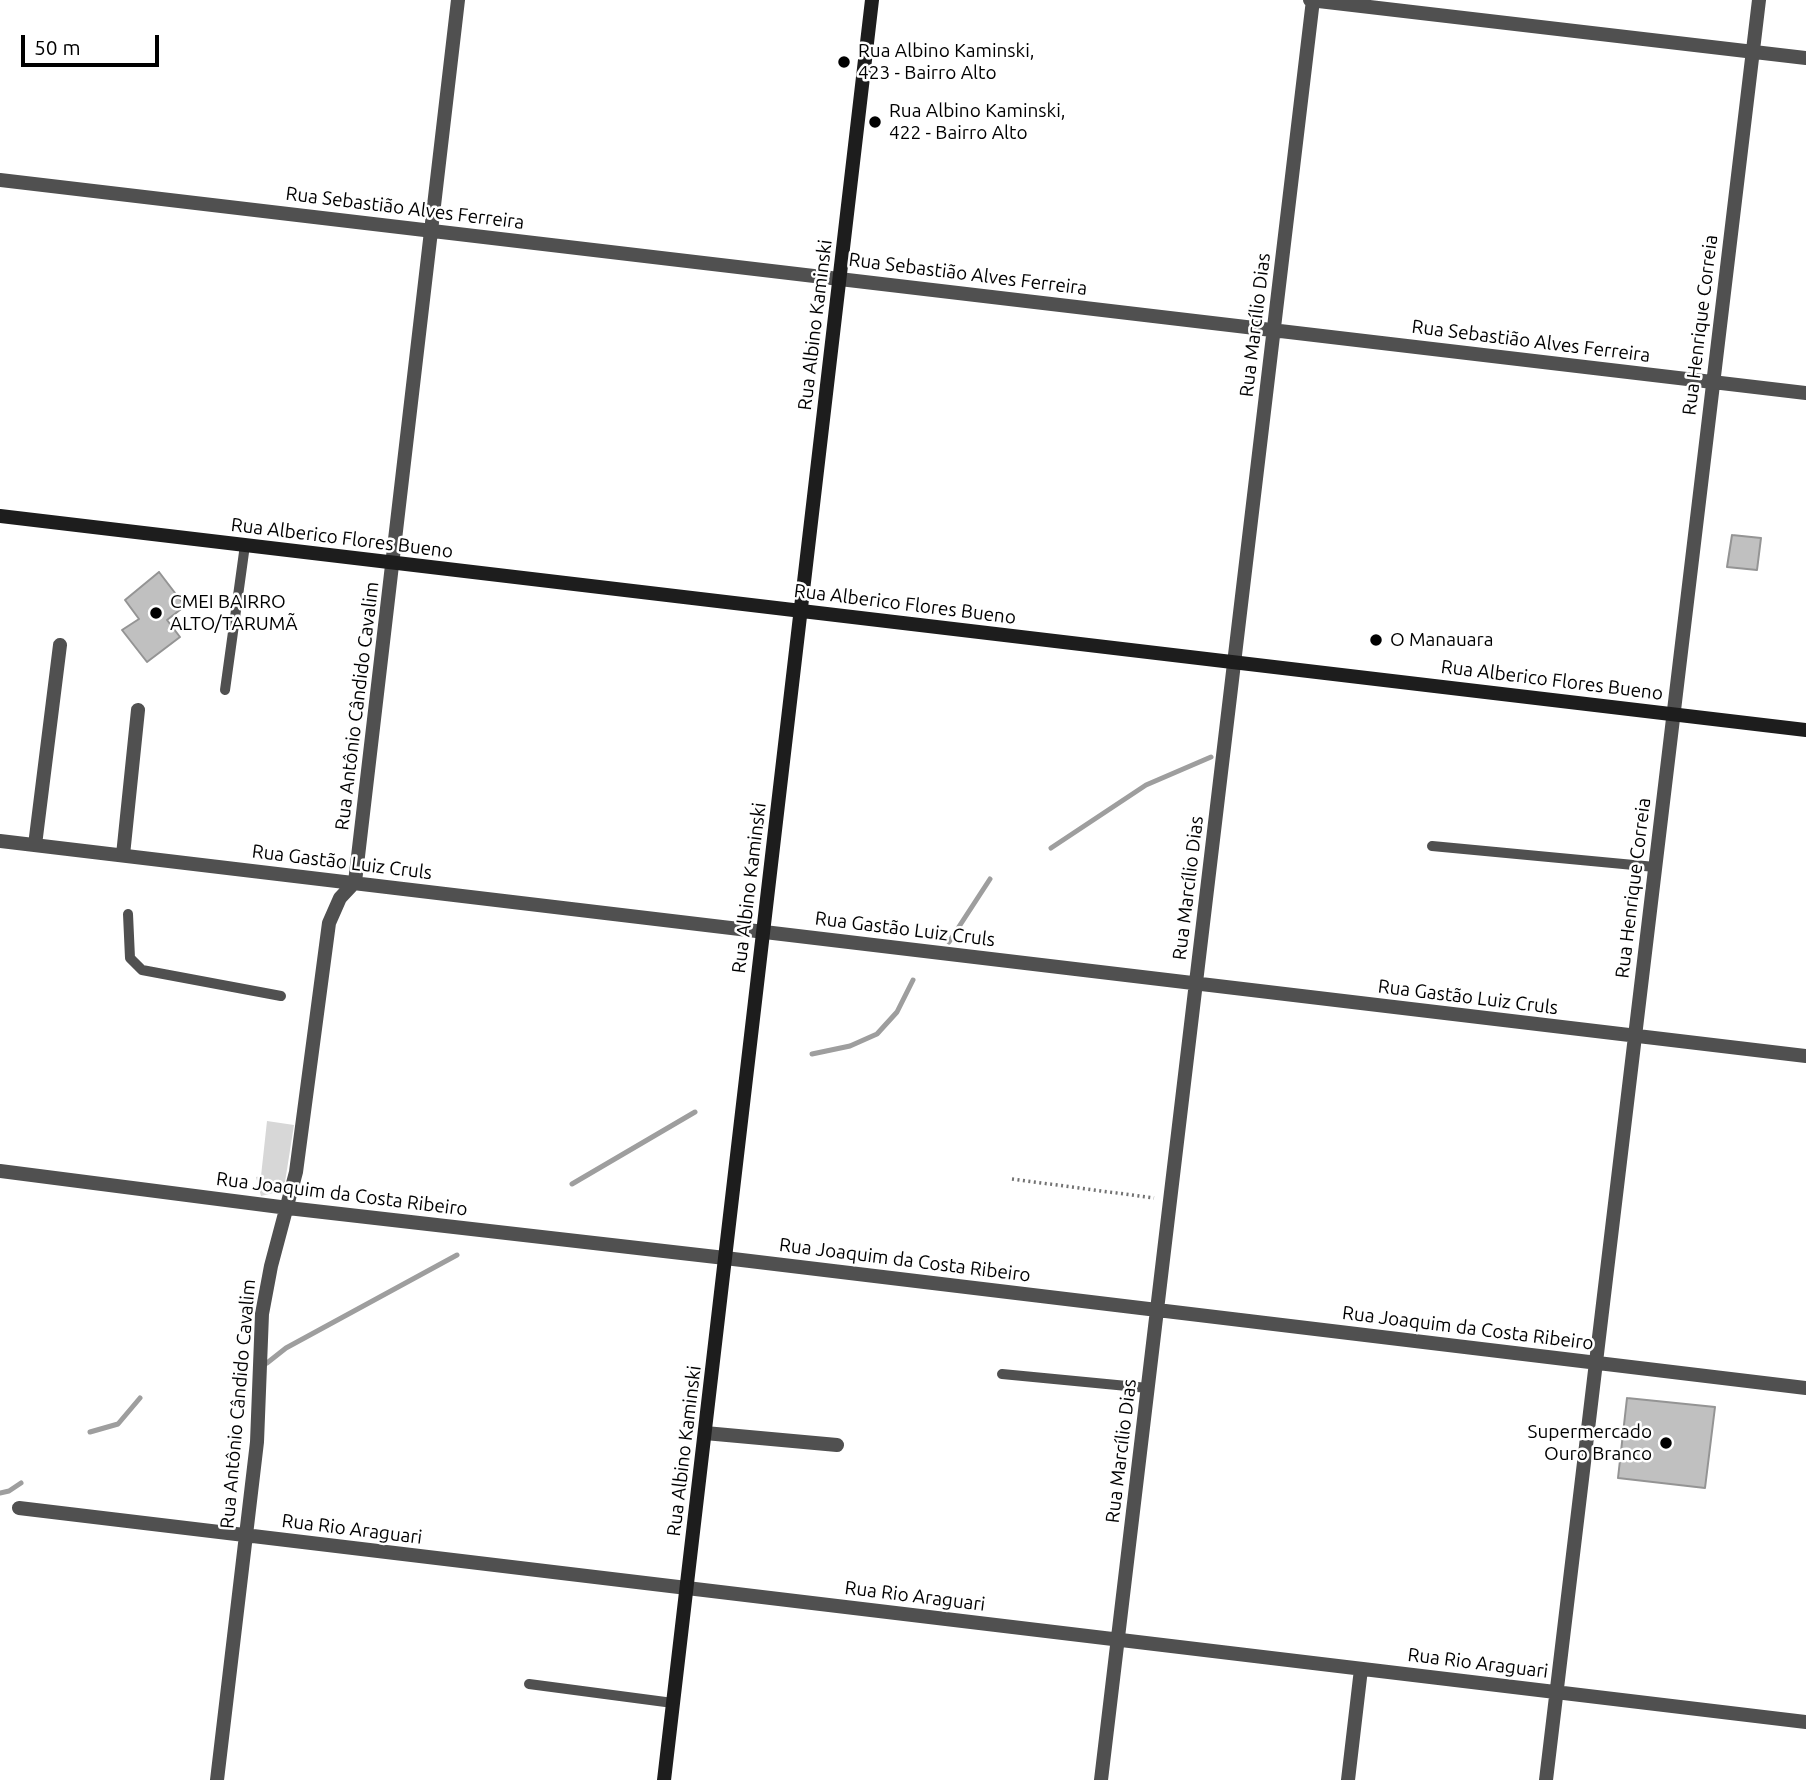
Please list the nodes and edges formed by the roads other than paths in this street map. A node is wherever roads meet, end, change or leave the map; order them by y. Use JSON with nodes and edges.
{"nodes":[{"id":1,"x":458,"y":0,"type":"edge"},
{"id":2,"x":872,"y":0,"type":"edge"},
{"id":3,"x":1312,"y":0,"type":"edge"},
{"id":4,"x":1759,"y":0,"type":"edge"},
{"id":5,"x":1752,"y":52,"type":"junction"},
{"id":6,"x":1806,"y":58,"type":"edge"},
{"id":7,"x":0,"y":180,"type":"edge"},
{"id":8,"x":432,"y":230,"type":"junction"},
{"id":9,"x":839,"y":278,"type":"junction"},
{"id":10,"x":1274,"y":330,"type":"junction"},
{"id":11,"x":1713,"y":382,"type":"junction"},
{"id":12,"x":1806,"y":393,"type":"edge"},
{"id":13,"x":0,"y":516,"type":"edge"},
{"id":14,"x":245,"y":545,"type":"junction"},
{"id":15,"x":393,"y":563,"type":"junction"},
{"id":16,"x":801,"y":611,"type":"junction"},
{"id":17,"x":60,"y":645,"type":"dead end"},
{"id":18,"x":1234,"y":662,"type":"junction"},
{"id":19,"x":225,"y":690,"type":"dead end"},
{"id":20,"x":138,"y":710,"type":"dead end"},
{"id":21,"x":1673,"y":714,"type":"junction"},
{"id":22,"x":1806,"y":730,"type":"edge"},
{"id":23,"x":0,"y":841,"type":"edge"},
{"id":24,"x":35,"y":845,"type":"junction"},
{"id":25,"x":1433,"y":846,"type":"dead end"},
{"id":26,"x":123,"y":856,"type":"junction"},
{"id":27,"x":1655,"y":867,"type":"junction"},
{"id":28,"x":355,"y":882,"type":"junction"},
{"id":29,"x":128,"y":914,"type":"dead end"},
{"id":30,"x":764,"y":931,"type":"junction"},
{"id":31,"x":1196,"y":983,"type":"junction"},
{"id":32,"x":281,"y":996,"type":"dead end"},
{"id":33,"x":1635,"y":1036,"type":"junction"},
{"id":34,"x":1806,"y":1056,"type":"edge"},
{"id":35,"x":0,"y":1171,"type":"edge"},
{"id":36,"x":288,"y":1208,"type":"junction"},
{"id":37,"x":725,"y":1258,"type":"junction"},
{"id":38,"x":1157,"y":1310,"type":"junction"},
{"id":39,"x":1595,"y":1363,"type":"junction"},
{"id":40,"x":1002,"y":1374,"type":"dead end"},
{"id":41,"x":1148,"y":1388,"type":"junction"},
{"id":42,"x":1806,"y":1388,"type":"edge"},
{"id":43,"x":705,"y":1433,"type":"junction"},
{"id":44,"x":837,"y":1445,"type":"dead end"},
{"id":45,"x":19,"y":1508,"type":"dead end"},
{"id":46,"x":246,"y":1536,"type":"junction"},
{"id":47,"x":687,"y":1588,"type":"junction"},
{"id":48,"x":1118,"y":1640,"type":"junction"},
{"id":49,"x":1361,"y":1669,"type":"junction"},
{"id":50,"x":529,"y":1685,"type":"dead end"},
{"id":51,"x":1556,"y":1692,"type":"junction"},
{"id":52,"x":673,"y":1703,"type":"junction"},
{"id":53,"x":1806,"y":1722,"type":"edge"},
{"id":54,"x":217,"y":1780,"type":"edge"},
{"id":55,"x":664,"y":1780,"type":"edge"},
{"id":56,"x":1101,"y":1780,"type":"edge"},
{"id":57,"x":1348,"y":1780,"type":"edge"},
{"id":58,"x":1546,"y":1780,"type":"edge"}],
"edges":[{"from":1,"to":8,"type":"street","name":"Rua Antônio Cândido Cavalim"},
{"from":2,"to":9,"type":"street","name":"Rua Albino Kaminski"},
{"from":3,"to":5,"type":"street"},
{"from":3,"to":10,"type":"street","name":"Rua Marcílio Dias"},
{"from":4,"to":5,"type":"street","name":"Rua Henrique Correia"},
{"from":5,"to":6,"type":"street"},
{"from":5,"to":11,"type":"street","name":"Rua Henrique Correia"},
{"from":7,"to":8,"type":"street","name":"Rua Sebastião Alves Ferreira"},
{"from":8,"to":9,"type":"street","name":"Rua Sebastião Alves Ferreira"},
{"from":8,"to":15,"type":"street","name":"Rua Antônio Cândido Cavalim"},
{"from":9,"to":10,"type":"street","name":"Rua Sebastião Alves Ferreira"},
{"from":9,"to":16,"type":"street","name":"Rua Albino Kaminski"},
{"from":10,"to":11,"type":"street","name":"Rua Sebastião Alves Ferreira"},
{"from":10,"to":18,"type":"street","name":"Rua Marcílio Dias"},
{"from":11,"to":12,"type":"street","name":"Rua Sebastião Alves Ferreira"},
{"from":11,"to":21,"type":"street","name":"Rua Henrique Correia"},
{"from":13,"to":14,"type":"street","name":"Rua Alberico Flores Bueno"},
{"from":14,"to":15,"type":"street","name":"Rua Alberico Flores Bueno"},
{"from":14,"to":19,"type":"lane"},
{"from":15,"to":16,"type":"street","name":"Rua Alberico Flores Bueno"},
{"from":15,"to":28,"type":"street","name":"Rua Antônio Cândido Cavalim"},
{"from":16,"to":18,"type":"street","name":"Rua Alberico Flores Bueno"},
{"from":16,"to":30,"type":"street","name":"Rua Albino Kaminski"},
{"from":17,"to":24,"type":"street"},
{"from":18,"to":21,"type":"street","name":"Rua Alberico Flores Bueno"},
{"from":18,"to":31,"type":"street","name":"Rua Marcílio Dias"},
{"from":20,"to":26,"type":"street"},
{"from":21,"to":22,"type":"street","name":"Rua Alberico Flores Bueno"},
{"from":21,"to":27,"type":"street","name":"Rua Henrique Correia"},
{"from":23,"to":24,"type":"street","name":"Rua Gastão Luiz Cruls"},
{"from":24,"to":26,"type":"street","name":"Rua Gastão Luiz Cruls"},
{"from":25,"to":27,"type":"lane"},
{"from":26,"to":28,"type":"street","name":"Rua Gastão Luiz Cruls"},
{"from":27,"to":33,"type":"street","name":"Rua Henrique Correia"},
{"from":28,"to":30,"type":"street","name":"Rua Gastão Luiz Cruls"},
{"from":28,"to":36,"type":"street","name":"Rua Antônio Cândido Cavalim"},
{"from":29,"to":32,"type":"lane"},
{"from":30,"to":31,"type":"street","name":"Rua Gastão Luiz Cruls"},
{"from":30,"to":37,"type":"street","name":"Rua Albino Kaminski"},
{"from":31,"to":33,"type":"street","name":"Rua Gastão Luiz Cruls"},
{"from":31,"to":38,"type":"street","name":"Rua Marcílio Dias"},
{"from":33,"to":34,"type":"street","name":"Rua Gastão Luiz Cruls"},
{"from":33,"to":39,"type":"street","name":"Rua Henrique Correia"},
{"from":35,"to":36,"type":"street","name":"Rua Joaquim da Costa Ribeiro"},
{"from":36,"to":37,"type":"street","name":"Rua Joaquim da Costa Ribeiro"},
{"from":36,"to":46,"type":"street","name":"Rua Antônio Cândido Cavalim"},
{"from":37,"to":38,"type":"street","name":"Rua Joaquim da Costa Ribeiro"},
{"from":37,"to":43,"type":"street","name":"Rua Albino Kaminski"},
{"from":38,"to":39,"type":"street","name":"Rua Joaquim da Costa Ribeiro"},
{"from":38,"to":41,"type":"street","name":"Rua Marcílio Dias"},
{"from":39,"to":42,"type":"street","name":"Rua Joaquim da Costa Ribeiro"},
{"from":39,"to":51,"type":"street","name":"Rua Henrique Correia"},
{"from":40,"to":41,"type":"lane"},
{"from":41,"to":48,"type":"street","name":"Rua Marcílio Dias"},
{"from":43,"to":44,"type":"street"},
{"from":43,"to":47,"type":"street","name":"Rua Albino Kaminski"},
{"from":45,"to":46,"type":"street","name":"Rua Rio Araguari"},
{"from":46,"to":47,"type":"street","name":"Rua Rio Araguari"},
{"from":46,"to":54,"type":"street","name":"Rua Antônio Cândido Cavalim"},
{"from":47,"to":48,"type":"street","name":"Rua Rio Araguari"},
{"from":47,"to":52,"type":"street","name":"Rua Albino Kaminski"},
{"from":48,"to":49,"type":"street","name":"Rua Rio Araguari"},
{"from":48,"to":56,"type":"street","name":"Rua Marcílio Dias"},
{"from":49,"to":51,"type":"street","name":"Rua Rio Araguari"},
{"from":49,"to":57,"type":"street"},
{"from":50,"to":52,"type":"lane"},
{"from":51,"to":53,"type":"street","name":"Rua Rio Araguari"},
{"from":51,"to":58,"type":"street","name":"Rua Henrique Correia"},
{"from":52,"to":55,"type":"street","name":"Rua Albino Kaminski"}]}
